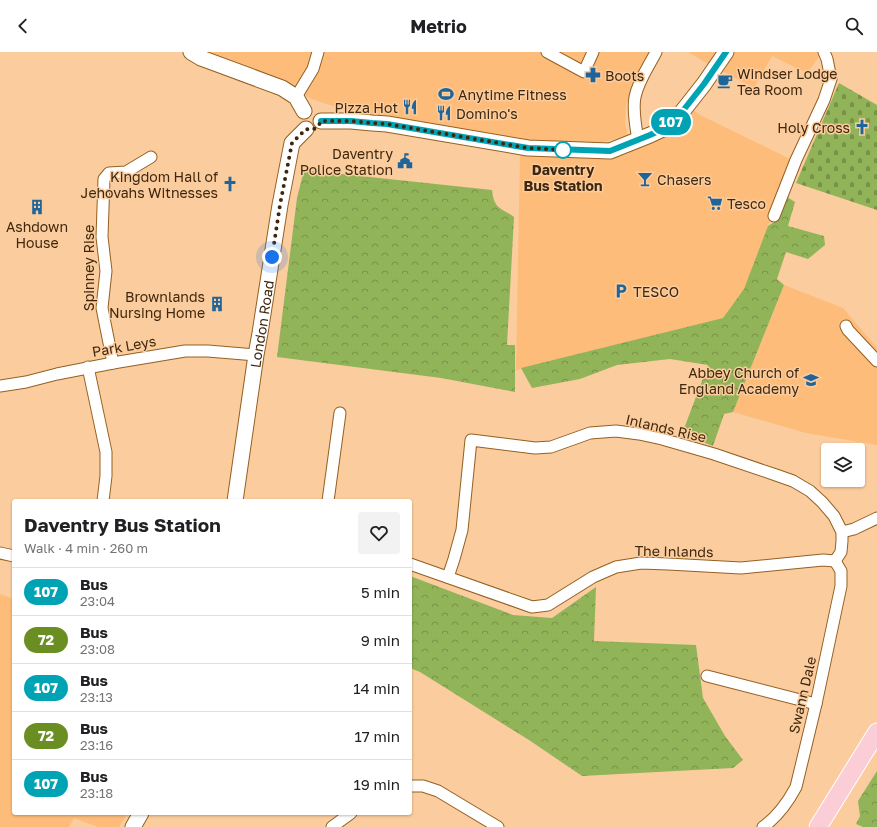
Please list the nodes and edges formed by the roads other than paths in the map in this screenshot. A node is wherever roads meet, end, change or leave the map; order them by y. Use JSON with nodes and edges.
{"nodes":[{"id":1,"x":191,"y":52,"type":"edge"},
{"id":2,"x":318,"y":52,"type":"edge"},
{"id":3,"x":547,"y":52,"type":"edge"},
{"id":4,"x":593,"y":52,"type":"edge"},
{"id":5,"x":656,"y":52,"type":"edge"},
{"id":6,"x":726,"y":52,"type":"edge"},
{"id":7,"x":825,"y":56,"type":"edge"},
{"id":8,"x":296,"y":97,"type":"junction"},
{"id":9,"x":304,"y":111,"type":"junction"},
{"id":10,"x":321,"y":121,"type":"junction"},
{"id":11,"x":306,"y":129,"type":"junction"},
{"id":12,"x":638,"y":140,"type":"junction"},
{"id":13,"x":151,"y":157,"type":"dead end"},
{"id":14,"x":774,"y":216,"type":"dead end"},
{"id":15,"x":846,"y":326,"type":"dead end"},
{"id":16,"x":256,"y":355,"type":"junction"},
{"id":17,"x":877,"y":361,"type":"edge"},
{"id":18,"x":113,"y":363,"type":"junction"},
{"id":19,"x":88,"y":368,"type":"junction"},
{"id":20,"x":0,"y":386,"type":"edge"},
{"id":21,"x":340,"y":413,"type":"dead end"},
{"id":22,"x":103,"y":499,"type":"edge"},
{"id":23,"x":235,"y":499,"type":"edge"},
{"id":24,"x":328,"y":499,"type":"edge"},
{"id":25,"x":877,"y":518,"type":"edge"},
{"id":26,"x":842,"y":532,"type":"junction"},
{"id":27,"x":0,"y":553,"type":"edge"},
{"id":28,"x":12,"y":556,"type":"edge"},
{"id":29,"x":835,"y":562,"type":"junction"},
{"id":30,"x":412,"y":565,"type":"edge"},
{"id":31,"x":448,"y":577,"type":"junction"},
{"id":32,"x":707,"y":676,"type":"dead end"},
{"id":33,"x":816,"y":704,"type":"junction"},
{"id":34,"x":877,"y":732,"type":"edge"},
{"id":35,"x":412,"y":786,"type":"edge"},
{"id":36,"x":140,"y":815,"type":"edge"},
{"id":37,"x":349,"y":815,"type":"edge"},
{"id":38,"x":764,"y":826,"type":"edge"},
{"id":39,"x":133,"y":827,"type":"edge"},
{"id":40,"x":332,"y":827,"type":"edge"},
{"id":41,"x":498,"y":827,"type":"edge"},
{"id":42,"x":818,"y":827,"type":"edge"}],
"edges":[{"from":1,"to":8,"type":"main road"},
{"from":2,"to":8,"type":"street"},
{"from":3,"to":4,"type":"street"},
{"from":5,"to":12,"type":"street"},
{"from":6,"to":12,"type":"main road"},
{"from":7,"to":14,"type":"street"},
{"from":8,"to":9,"type":"main road"},
{"from":9,"to":10,"type":"main road"},
{"from":9,"to":11,"type":"main road"},
{"from":10,"to":11,"type":"main road"},
{"from":10,"to":12,"type":"main road"},
{"from":11,"to":16,"type":"main road","name":"London Road"},
{"from":13,"to":18,"type":"street","name":"Spinney Rise"},
{"from":15,"to":17,"type":"street"},
{"from":16,"to":18,"type":"street","name":"Park Leys"},
{"from":16,"to":23,"type":"main road","name":"London Road"},
{"from":18,"to":19,"type":"street","name":"Park Leys"},
{"from":19,"to":20,"type":"street","name":"Park Leys"},
{"from":19,"to":22,"type":"street"},
{"from":21,"to":24,"type":"street"},
{"from":25,"to":26,"type":"street"},
{"from":26,"to":29,"type":"street"},
{"from":26,"to":31,"type":"street","name":"Inlands Rise"},
{"from":27,"to":28,"type":"street"},
{"from":29,"to":31,"type":"street","name":"The Inlands"},
{"from":29,"to":33,"type":"street","name":"Swann Dale"},
{"from":30,"to":31,"type":"street","name":"The Inlands"},
{"from":32,"to":33,"type":"street"},
{"from":33,"to":38,"type":"street","name":"Swann Dale"},
{"from":34,"to":42,"type":"main road"},
{"from":35,"to":41,"type":"street"},
{"from":36,"to":39,"type":"main road"},
{"from":37,"to":40,"type":"street"}]}
